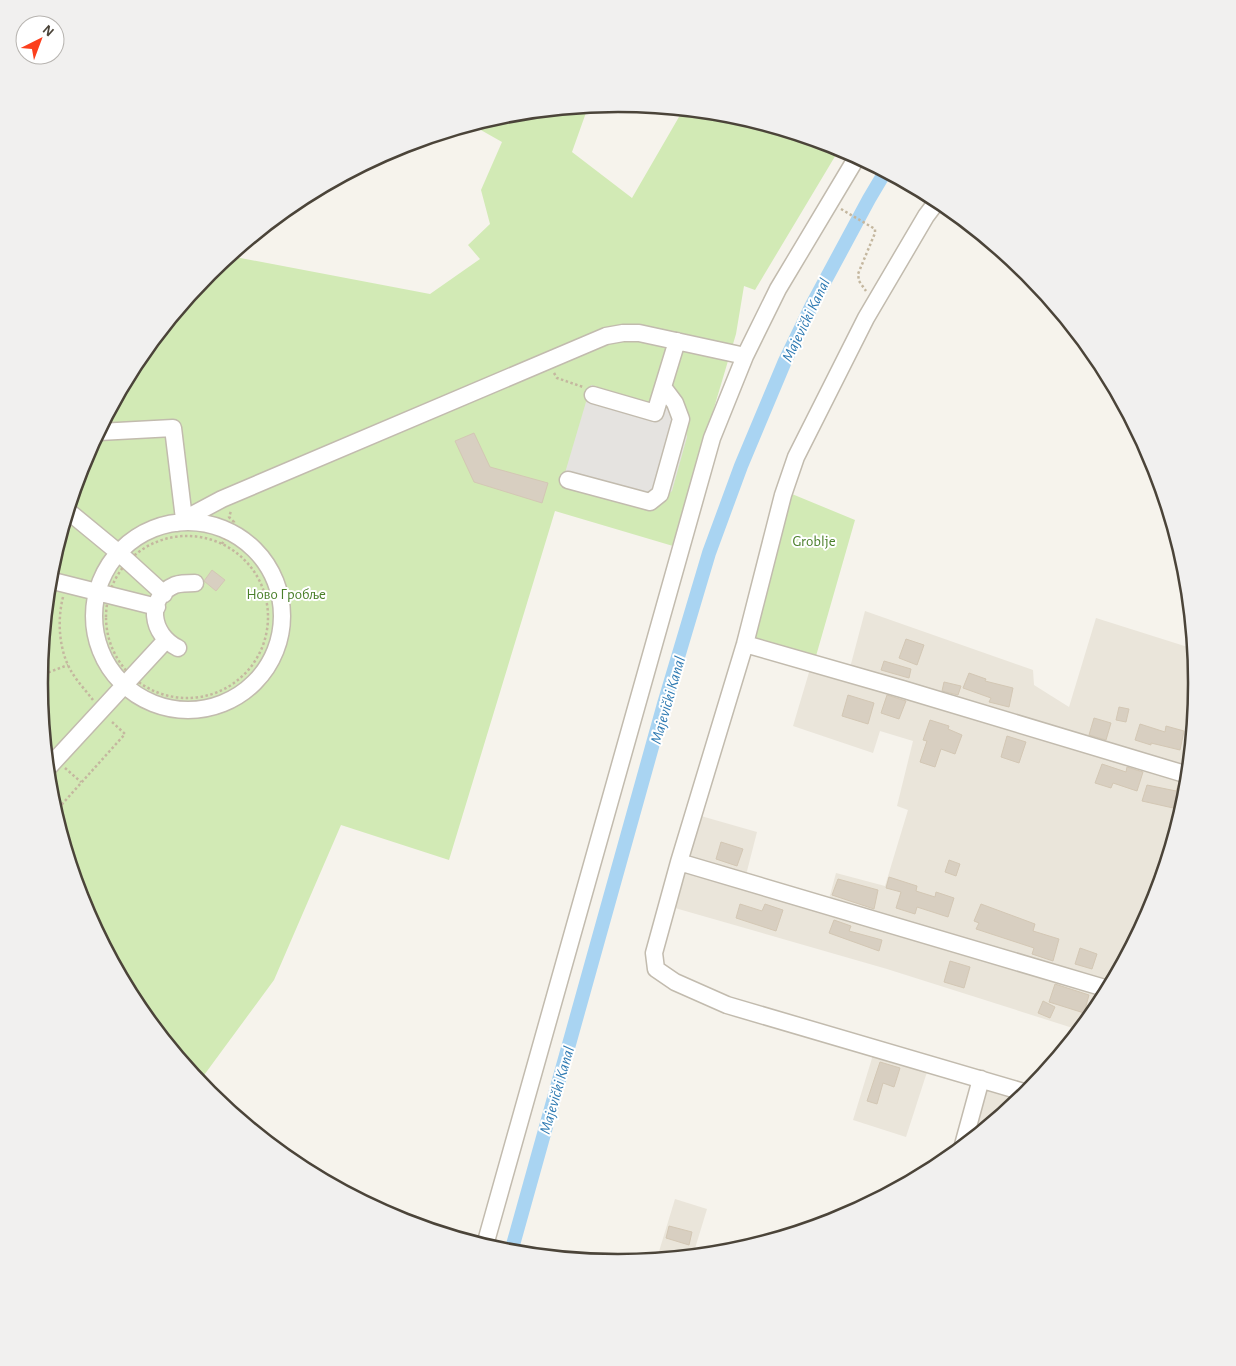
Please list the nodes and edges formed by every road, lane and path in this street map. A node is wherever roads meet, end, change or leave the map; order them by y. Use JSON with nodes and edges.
{"nodes":[{"id":1,"x":853,"y":164,"type":"edge"},
{"id":2,"x":932,"y":207,"type":"edge"},
{"id":3,"x":850,"y":214,"type":"dead end"},
{"id":4,"x":875,"y":303,"type":"junction"},
{"id":5,"x":678,"y":341,"type":"junction"},
{"id":6,"x":745,"y":356,"type":"junction"},
{"id":7,"x":562,"y":369,"type":"dead end"},
{"id":8,"x":664,"y":387,"type":"junction"},
{"id":9,"x":593,"y":395,"type":"joint"},
{"id":10,"x":106,"y":432,"type":"edge"},
{"id":11,"x":568,"y":480,"type":"dead end"},
{"id":12,"x":232,"y":509,"type":"dead end"},
{"id":13,"x":73,"y":515,"type":"edge"},
{"id":14,"x":181,"y":521,"type":"junction"},
{"id":15,"x":226,"y":538,"type":"junction"},
{"id":16,"x":123,"y":557,"type":"junction"},
{"id":17,"x":56,"y":582,"type":"edge"},
{"id":18,"x":195,"y":583,"type":"dead end"},
{"id":19,"x":67,"y":584,"type":"junction"},
{"id":20,"x":103,"y":593,"type":"junction"},
{"id":21,"x":160,"y":601,"type":"junction"},
{"id":22,"x":745,"y":644,"type":"junction"},
{"id":23,"x":68,"y":665,"type":"junction"},
{"id":24,"x":48,"y":672,"type":"edge"},
{"id":25,"x":129,"y":681,"type":"junction"},
{"id":26,"x":102,"y":711,"type":"junction"},
{"id":27,"x":53,"y":763,"type":"edge"},
{"id":28,"x":1181,"y":773,"type":"edge"},
{"id":29,"x":61,"y":806,"type":"edge"},
{"id":30,"x":679,"y":862,"type":"junction"},
{"id":31,"x":1100,"y":987,"type":"edge"},
{"id":32,"x":981,"y":1079,"type":"junction"},
{"id":33,"x":1017,"y":1090,"type":"edge"},
{"id":34,"x":966,"y":1136,"type":"edge"},
{"id":35,"x":487,"y":1238,"type":"edge"}],
"edges":[{"from":1,"to":6,"type":"street"},
{"from":2,"to":4,"type":"street"},
{"from":3,"to":4,"type":"path"},
{"from":4,"to":22,"type":"street"},
{"from":5,"to":6,"type":"street"},
{"from":5,"to":8,"type":"street"},
{"from":5,"to":14,"type":"street"},
{"from":6,"to":35,"type":"street"},
{"from":7,"to":9,"type":"path"},
{"from":8,"to":9,"type":"street"},
{"from":8,"to":11,"type":"street"},
{"from":10,"to":14,"type":"street"},
{"from":12,"to":15,"type":"path"},
{"from":13,"to":16,"type":"street"},
{"from":14,"to":15,"type":"street"},
{"from":14,"to":16,"type":"street"},
{"from":15,"to":16,"type":"path"},
{"from":15,"to":25,"type":"path"},
{"from":15,"to":25,"type":"street"},
{"from":16,"to":20,"type":"path"},
{"from":16,"to":20,"type":"street"},
{"from":16,"to":21,"type":"street"},
{"from":17,"to":19,"type":"street"},
{"from":18,"to":21,"type":"street"},
{"from":19,"to":20,"type":"street"},
{"from":19,"to":23,"type":"path"},
{"from":20,"to":21,"type":"street"},
{"from":20,"to":25,"type":"path"},
{"from":20,"to":25,"type":"street"},
{"from":21,"to":25,"type":"street"},
{"from":22,"to":28,"type":"street"},
{"from":22,"to":30,"type":"street"},
{"from":23,"to":24,"type":"path"},
{"from":23,"to":26,"type":"path"},
{"from":25,"to":26,"type":"street"},
{"from":26,"to":27,"type":"street"},
{"from":26,"to":29,"type":"path"},
{"from":30,"to":31,"type":"street"},
{"from":30,"to":32,"type":"street"},
{"from":32,"to":33,"type":"street"},
{"from":32,"to":34,"type":"street"}]}
